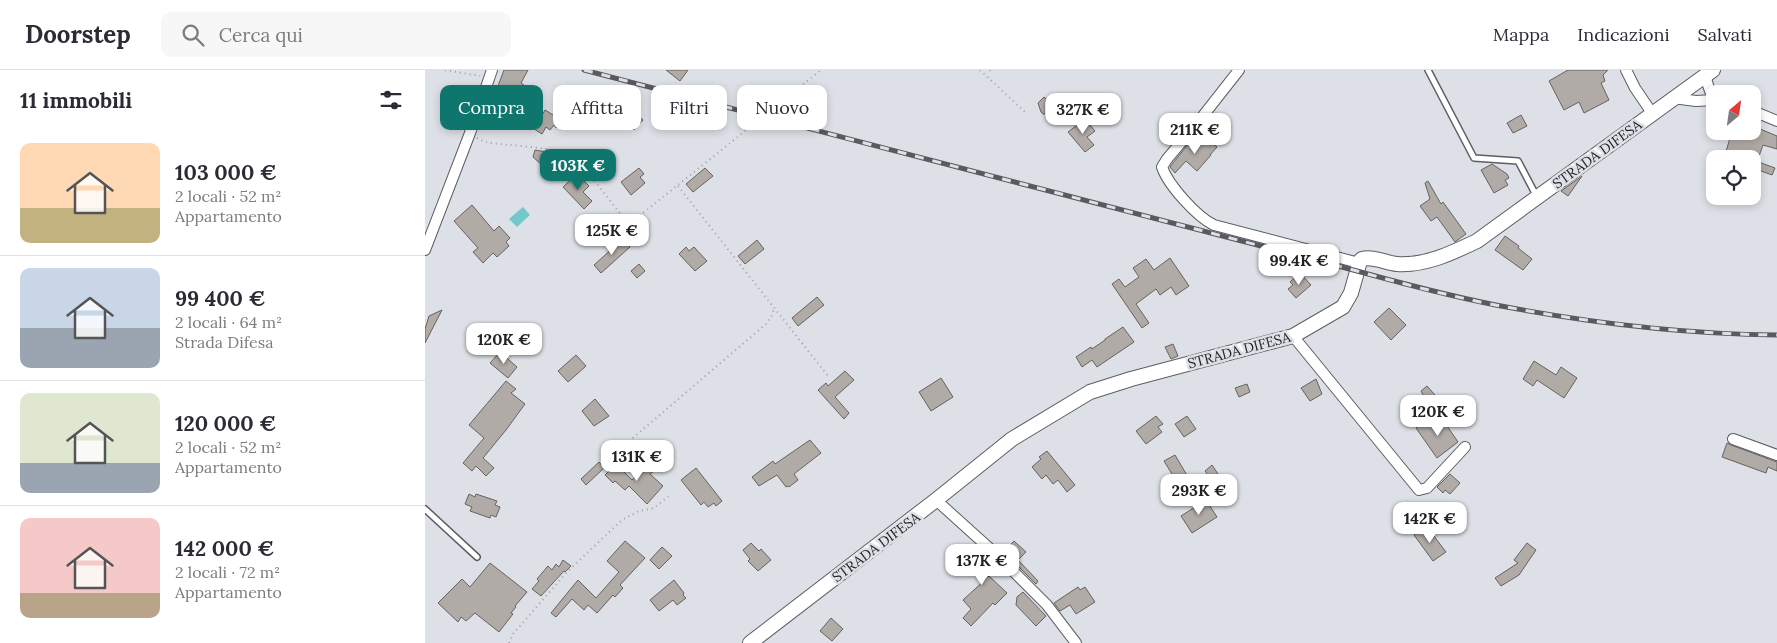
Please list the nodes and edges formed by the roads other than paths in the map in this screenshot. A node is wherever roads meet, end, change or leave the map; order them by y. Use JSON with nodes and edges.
{"nodes":[{"id":1,"x":1239,"y":70,"type":"edge"},
{"id":2,"x":1428,"y":70,"type":"edge"},
{"id":3,"x":1626,"y":70,"type":"edge"},
{"id":4,"x":1709,"y":73,"type":"edge"},
{"id":5,"x":491,"y":74,"type":"edge"},
{"id":6,"x":1673,"y":98,"type":"junction"},
{"id":7,"x":1706,"y":100,"type":"edge"},
{"id":8,"x":1652,"y":113,"type":"junction"},
{"id":9,"x":1761,"y":114,"type":"edge"},
{"id":10,"x":1777,"y":120,"type":"edge"},
{"id":11,"x":1537,"y":198,"type":"junction"},
{"id":12,"x":425,"y":250,"type":"edge"},
{"id":13,"x":1359,"y":263,"type":"junction"},
{"id":14,"x":1293,"y":336,"type":"junction"},
{"id":15,"x":1733,"y":439,"type":"dead end"},
{"id":16,"x":1465,"y":446,"type":"dead end"},
{"id":17,"x":1777,"y":455,"type":"edge"},
{"id":18,"x":937,"y":500,"type":"junction"},
{"id":19,"x":425,"y":509,"type":"edge"},
{"id":20,"x":477,"y":557,"type":"dead end"},
{"id":21,"x":750,"y":643,"type":"edge"},
{"id":22,"x":1076,"y":643,"type":"edge"}],
"edges":[{"from":1,"to":13,"type":"street"},
{"from":2,"to":11,"type":"lane"},
{"from":3,"to":8,"type":"street"},
{"from":4,"to":6,"type":"street","name":"STRADA DIFESA"},
{"from":5,"to":12,"type":"street"},
{"from":6,"to":7,"type":"street"},
{"from":6,"to":8,"type":"street","name":"STRADA DIFESA"},
{"from":8,"to":11,"type":"street","name":"STRADA DIFESA"},
{"from":9,"to":10,"type":"street"},
{"from":11,"to":13,"type":"street","name":"STRADA DIFESA"},
{"from":13,"to":14,"type":"street","name":"STRADA DIFESA"},
{"from":14,"to":16,"type":"street"},
{"from":14,"to":18,"type":"street","name":"STRADA DIFESA"},
{"from":15,"to":17,"type":"street"},
{"from":18,"to":21,"type":"street","name":"STRADA DIFESA"},
{"from":18,"to":22,"type":"street"},
{"from":19,"to":20,"type":"lane"}]}
